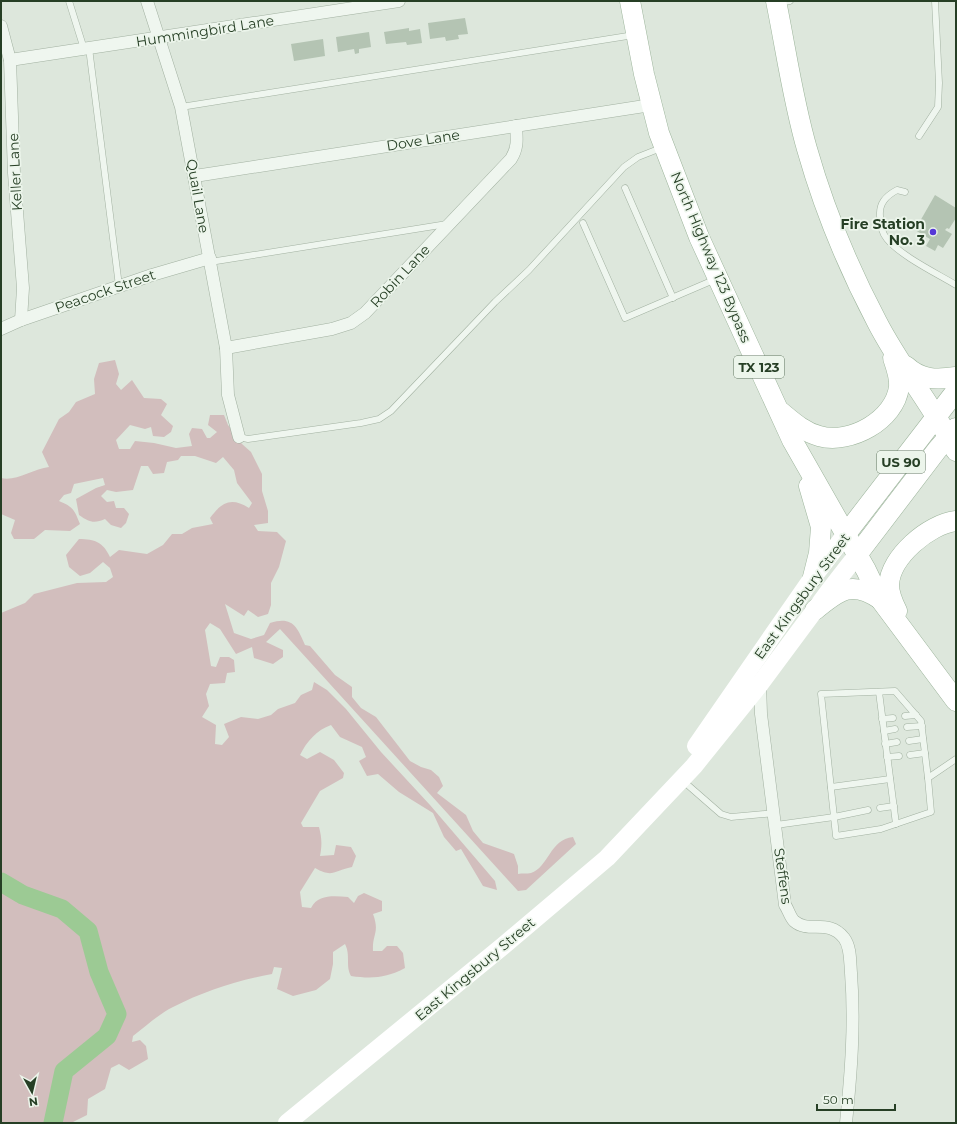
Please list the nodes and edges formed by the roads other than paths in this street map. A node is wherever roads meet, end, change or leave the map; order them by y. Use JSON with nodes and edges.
{"nodes":[{"id":1,"x":69,"y":1,"type":"edge"},
{"id":2,"x":147,"y":1,"type":"edge"},
{"id":3,"x":399,"y":1,"type":"edge"},
{"id":4,"x":630,"y":1,"type":"edge"},
{"id":5,"x":935,"y":1,"type":"edge"},
{"id":6,"x":781,"y":2,"type":"edge"},
{"id":7,"x":1,"y":26,"type":"edge"},
{"id":8,"x":636,"y":34,"type":"junction"},
{"id":9,"x":159,"y":38,"type":"junction"},
{"id":10,"x":86,"y":49,"type":"junction"},
{"id":11,"x":10,"y":60,"type":"junction"},
{"id":12,"x":651,"y":105,"type":"junction"},
{"id":13,"x":182,"y":107,"type":"junction"},
{"id":14,"x":516,"y":126,"type":"junction"},
{"id":15,"x":919,"y":136,"type":"dead end"},
{"id":16,"x":664,"y":147,"type":"junction"},
{"id":17,"x":195,"y":176,"type":"junction"},
{"id":18,"x":625,"y":188,"type":"dead end"},
{"id":19,"x":905,"y":192,"type":"dead end"},
{"id":20,"x":583,"y":223,"type":"dead end"},
{"id":21,"x":449,"y":224,"type":"junction"},
{"id":22,"x":210,"y":260,"type":"junction"},
{"id":23,"x":718,"y":278,"type":"junction"},
{"id":24,"x":956,"y":285,"type":"edge"},
{"id":25,"x":119,"y":286,"type":"junction"},
{"id":26,"x":672,"y":298,"type":"junction"},
{"id":27,"x":21,"y":320,"type":"junction"},
{"id":28,"x":877,"y":323,"type":"junction"},
{"id":29,"x":1,"y":329,"type":"edge"},
{"id":30,"x":226,"y":348,"type":"junction"},
{"id":31,"x":900,"y":361,"type":"junction"},
{"id":32,"x":956,"y":377,"type":"edge"},
{"id":33,"x":956,"y":391,"type":"edge"},
{"id":34,"x":779,"y":411,"type":"junction"},
{"id":35,"x":937,"y":416,"type":"junction"},
{"id":36,"x":239,"y":437,"type":"joint"},
{"id":37,"x":954,"y":438,"type":"edge"},
{"id":38,"x":802,"y":461,"type":"junction"},
{"id":39,"x":956,"y":521,"type":"edge"},
{"id":40,"x":846,"y":534,"type":"junction"},
{"id":41,"x":857,"y":555,"type":"junction"},
{"id":42,"x":813,"y":577,"type":"junction"},
{"id":43,"x":880,"y":599,"type":"junction"},
{"id":44,"x":815,"y":610,"type":"junction"},
{"id":45,"x":926,"y":661,"type":"junction"},
{"id":46,"x":760,"y":684,"type":"junction"},
{"id":47,"x":879,"y":692,"type":"junction"},
{"id":48,"x":956,"y":701,"type":"edge"},
{"id":49,"x":916,"y":715,"type":"junction"},
{"id":50,"x":905,"y":716,"type":"dead end"},
{"id":51,"x":893,"y":718,"type":"dead end"},
{"id":52,"x":882,"y":719,"type":"junction"},
{"id":53,"x":922,"y":726,"type":"junction"},
{"id":54,"x":907,"y":728,"type":"dead end"},
{"id":55,"x":895,"y":729,"type":"dead end"},
{"id":56,"x":884,"y":731,"type":"junction"},
{"id":57,"x":923,"y":739,"type":"junction"},
{"id":58,"x":909,"y":741,"type":"dead end"},
{"id":59,"x":897,"y":742,"type":"dead end"},
{"id":60,"x":885,"y":744,"type":"junction"},
{"id":61,"x":925,"y":753,"type":"junction"},
{"id":62,"x":910,"y":755,"type":"dead end"},
{"id":63,"x":899,"y":756,"type":"dead end"},
{"id":64,"x":887,"y":758,"type":"junction"},
{"id":65,"x":956,"y":759,"type":"edge"},
{"id":66,"x":928,"y":778,"type":"junction"},
{"id":67,"x":890,"y":779,"type":"junction"},
{"id":68,"x":681,"y":780,"type":"junction"},
{"id":69,"x":830,"y":787,"type":"junction"},
{"id":70,"x":894,"y":806,"type":"junction"},
{"id":71,"x":656,"y":807,"type":"junction"},
{"id":72,"x":880,"y":808,"type":"dead end"},
{"id":73,"x":868,"y":810,"type":"dead end"},
{"id":74,"x":834,"y":817,"type":"junction"},
{"id":75,"x":775,"y":819,"type":"junction"},
{"id":76,"x":896,"y":824,"type":"junction"},
{"id":77,"x":287,"y":1123,"type":"edge"},
{"id":78,"x":846,"y":1123,"type":"edge"}],
"edges":[{"from":1,"to":10,"type":"lane"},
{"from":2,"to":9,"type":"street","name":"Quail Lane"},
{"from":3,"to":9,"type":"street","name":"Hummingbird Lane"},
{"from":4,"to":8,"type":"main road","name":"North Highway 123 Bypass","number":"TX 123"},
{"from":5,"to":15,"type":"lane"},
{"from":6,"to":28,"type":"main road"},
{"from":7,"to":11,"type":"street","name":"Keller Lane"},
{"from":8,"to":12,"type":"main road","name":"North Highway 123 Bypass","number":"TX 123"},
{"from":8,"to":13,"type":"lane"},
{"from":9,"to":10,"type":"street","name":"Hummingbird Lane"},
{"from":9,"to":13,"type":"street","name":"Quail Lane"},
{"from":10,"to":11,"type":"street","name":"Hummingbird Lane"},
{"from":10,"to":25,"type":"lane"},
{"from":11,"to":27,"type":"street","name":"Keller Lane"},
{"from":12,"to":14,"type":"street","name":"Dove Lane"},
{"from":12,"to":16,"type":"main road","name":"North Highway 123 Bypass","number":"TX 123"},
{"from":13,"to":17,"type":"street","name":"Quail Lane"},
{"from":14,"to":17,"type":"street","name":"Dove Lane"},
{"from":14,"to":21,"type":"street","name":"Robin Lane"},
{"from":16,"to":23,"type":"main road","name":"North Highway 123 Bypass","number":"TX 123"},
{"from":16,"to":36,"type":"lane"},
{"from":17,"to":22,"type":"street","name":"Quail Lane"},
{"from":18,"to":26,"type":"lane"},
{"from":19,"to":24,"type":"lane"},
{"from":20,"to":26,"type":"lane"},
{"from":21,"to":22,"type":"lane"},
{"from":21,"to":30,"type":"street","name":"Robin Lane"},
{"from":22,"to":25,"type":"street","name":"Peacock Street"},
{"from":22,"to":30,"type":"street","name":"Quail Lane"},
{"from":23,"to":26,"type":"lane"},
{"from":23,"to":34,"type":"main road","name":"North Highway 123 Bypass","number":"TX 123"},
{"from":25,"to":27,"type":"street","name":"Peacock Street"},
{"from":27,"to":29,"type":"street","name":"Peacock Street"},
{"from":28,"to":31,"type":"main road"},
{"from":28,"to":34,"type":"main road"},
{"from":30,"to":36,"type":"street","name":"Quail Lane"},
{"from":31,"to":32,"type":"main road"},
{"from":31,"to":35,"type":"main road"},
{"from":33,"to":35,"type":"main road","name":"East Kingsbury Street","number":"US 90"},
{"from":34,"to":38,"type":"main road","name":"North Highway 123 Bypass","number":"TX 123"},
{"from":35,"to":37,"type":"main road"},
{"from":35,"to":40,"type":"main road","name":"East Kingsbury Street","number":"US 90"},
{"from":37,"to":41,"type":"main road","name":"East Kingsbury Street","number":"US 90"},
{"from":38,"to":40,"type":"main road","name":"North Highway 123 Bypass","number":"TX 123"},
{"from":38,"to":42,"type":"main road"},
{"from":39,"to":45,"type":"main road"},
{"from":40,"to":41,"type":"main road","name":"North Highway 123 Bypass","number":"TX 123"},
{"from":40,"to":42,"type":"main road","name":"East Kingsbury Street","number":"US 90"},
{"from":41,"to":43,"type":"main road","name":"North Highway 123 Bypass","number":"TX 123"},
{"from":41,"to":44,"type":"main road","name":"East Kingsbury Street","number":"US 90"},
{"from":42,"to":71,"type":"main road","name":"East Kingsbury Street","number":"US 90"},
{"from":43,"to":44,"type":"main road"},
{"from":43,"to":45,"type":"main road","name":"North Highway 123 Bypass","number":"TX 123"},
{"from":44,"to":46,"type":"main road","name":"East Kingsbury Street","number":"US 90"},
{"from":45,"to":48,"type":"main road","name":"North Highway 123 Bypass","number":"TX 123"},
{"from":46,"to":68,"type":"main road","name":"East Kingsbury Street","number":"US 90"},
{"from":46,"to":75,"type":"street","name":"Steffens"},
{"from":47,"to":49,"type":"lane"},
{"from":47,"to":52,"type":"lane"},
{"from":47,"to":69,"type":"lane"},
{"from":49,"to":50,"type":"lane"},
{"from":49,"to":53,"type":"lane"},
{"from":51,"to":52,"type":"lane"},
{"from":52,"to":56,"type":"lane"},
{"from":53,"to":54,"type":"lane"},
{"from":53,"to":57,"type":"lane"},
{"from":55,"to":56,"type":"lane"},
{"from":56,"to":60,"type":"lane"},
{"from":57,"to":58,"type":"lane"},
{"from":57,"to":61,"type":"lane"},
{"from":59,"to":60,"type":"lane"},
{"from":60,"to":64,"type":"lane"},
{"from":61,"to":62,"type":"lane"},
{"from":61,"to":66,"type":"lane"},
{"from":63,"to":64,"type":"lane"},
{"from":64,"to":67,"type":"lane"},
{"from":65,"to":66,"type":"lane"},
{"from":66,"to":76,"type":"lane"},
{"from":67,"to":69,"type":"lane"},
{"from":67,"to":70,"type":"lane"},
{"from":68,"to":71,"type":"main road","name":"East Kingsbury Street","number":"US 90"},
{"from":68,"to":75,"type":"lane"},
{"from":69,"to":74,"type":"lane"},
{"from":70,"to":72,"type":"lane"},
{"from":70,"to":76,"type":"lane"},
{"from":71,"to":77,"type":"main road","name":"East Kingsbury Street","number":"US 90"},
{"from":73,"to":74,"type":"lane"},
{"from":74,"to":75,"type":"lane"},
{"from":74,"to":76,"type":"lane"},
{"from":75,"to":78,"type":"street","name":"Steffens"}]}
